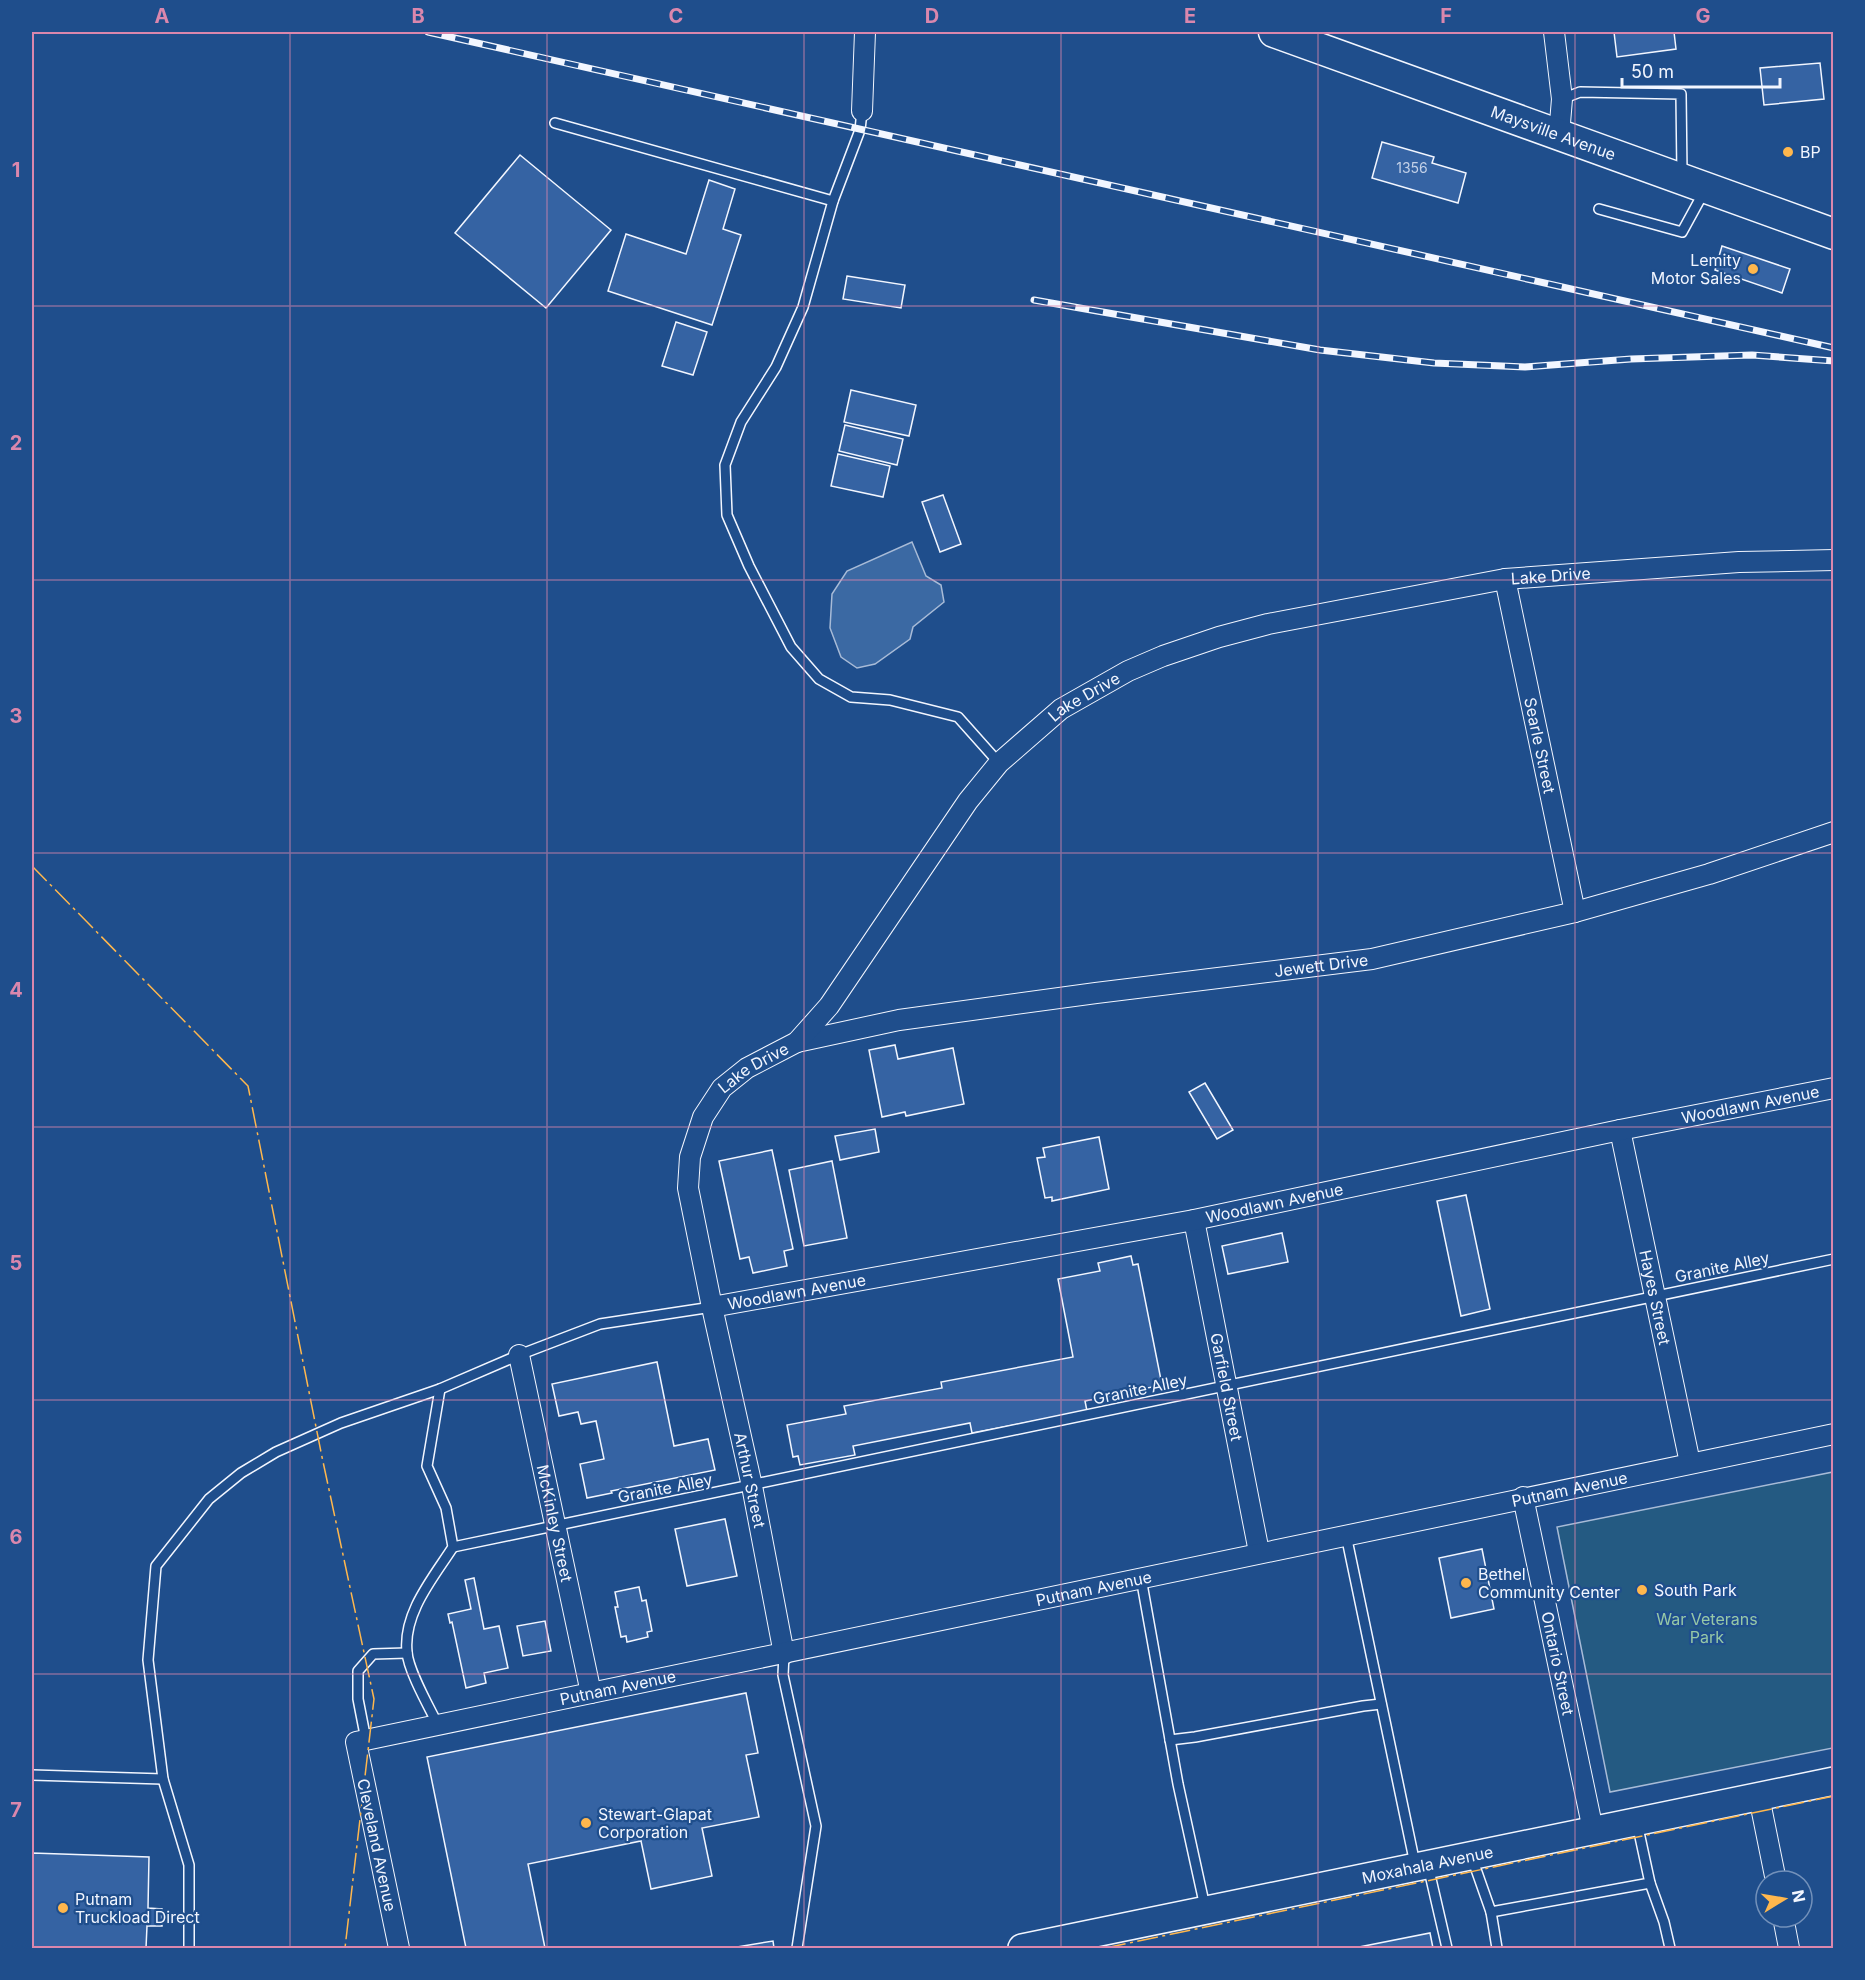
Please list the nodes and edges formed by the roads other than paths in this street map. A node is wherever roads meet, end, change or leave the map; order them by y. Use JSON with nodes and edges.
{"nodes":[{"id":1,"x":866,"y":32,"type":"edge"},
{"id":2,"x":1274,"y":32,"type":"edge"},
{"id":3,"x":1554,"y":32,"type":"edge"},
{"id":4,"x":1562,"y":99,"type":"junction"},
{"id":5,"x":862,"y":111,"type":"joint"},
{"id":6,"x":555,"y":123,"type":"dead end"},
{"id":7,"x":1559,"y":135,"type":"junction"},
{"id":8,"x":1694,"y":184,"type":"junction"},
{"id":9,"x":833,"y":201,"type":"junction"},
{"id":10,"x":1599,"y":209,"type":"dead end"},
{"id":11,"x":1833,"y":234,"type":"edge"},
{"id":12,"x":1833,"y":560,"type":"edge"},
{"id":13,"x":1505,"y":579,"type":"junction"},
{"id":14,"x":999,"y":763,"type":"junction"},
{"id":15,"x":1833,"y":832,"type":"edge"},
{"id":16,"x":1575,"y":912,"type":"junction"},
{"id":17,"x":796,"y":1042,"type":"junction"},
{"id":18,"x":1833,"y":1088,"type":"edge"},
{"id":19,"x":1620,"y":1130,"type":"junction"},
{"id":20,"x":1194,"y":1220,"type":"junction"},
{"id":21,"x":1833,"y":1259,"type":"edge"},
{"id":22,"x":1654,"y":1296,"type":"junction"},
{"id":23,"x":712,"y":1307,"type":"junction"},
{"id":24,"x":519,"y":1355,"type":"junction"},
{"id":25,"x":1226,"y":1386,"type":"junction"},
{"id":26,"x":440,"y":1389,"type":"junction"},
{"id":27,"x":1833,"y":1434,"type":"edge"},
{"id":28,"x":1690,"y":1463,"type":"junction"},
{"id":29,"x":752,"y":1486,"type":"junction"},
{"id":30,"x":1523,"y":1497,"type":"junction"},
{"id":31,"x":556,"y":1525,"type":"junction"},
{"id":32,"x":1346,"y":1535,"type":"junction"},
{"id":33,"x":453,"y":1547,"type":"junction"},
{"id":34,"x":1259,"y":1552,"type":"junction"},
{"id":35,"x":1141,"y":1578,"type":"junction"},
{"id":36,"x":407,"y":1653,"type":"junction"},
{"id":37,"x":784,"y":1654,"type":"junction"},
{"id":38,"x":591,"y":1693,"type":"junction"},
{"id":39,"x":1381,"y":1704,"type":"junction"},
{"id":40,"x":438,"y":1725,"type":"junction"},
{"id":41,"x":1170,"y":1740,"type":"junction"},
{"id":42,"x":361,"y":1741,"type":"junction"},
{"id":43,"x":32,"y":1775,"type":"edge"},
{"id":44,"x":163,"y":1779,"type":"junction"},
{"id":45,"x":1833,"y":1781,"type":"edge"},
{"id":46,"x":1759,"y":1797,"type":"junction"},
{"id":47,"x":1637,"y":1821,"type":"junction"},
{"id":48,"x":1593,"y":1830,"type":"junction"},
{"id":49,"x":1471,"y":1855,"type":"junction"},
{"id":50,"x":1421,"y":1865,"type":"junction"},
{"id":51,"x":1774,"y":1869,"type":"edge"},
{"id":52,"x":1650,"y":1883,"type":"junction"},
{"id":53,"x":1206,"y":1909,"type":"junction"},
{"id":54,"x":1491,"y":1912,"type":"junction"},
{"id":55,"x":1785,"y":1929,"type":"edge"},
{"id":56,"x":189,"y":1948,"type":"edge"},
{"id":57,"x":399,"y":1948,"type":"edge"},
{"id":58,"x":797,"y":1948,"type":"edge"},
{"id":59,"x":1022,"y":1948,"type":"edge"},
{"id":60,"x":1447,"y":1948,"type":"edge"},
{"id":61,"x":1497,"y":1948,"type":"edge"},
{"id":62,"x":1670,"y":1948,"type":"edge"},
{"id":63,"x":1789,"y":1948,"type":"edge"}],
"edges":[{"from":1,"to":5,"type":"street"},
{"from":2,"to":7,"type":"main road","name":"Maysville Avenue"},
{"from":3,"to":4,"type":"street"},
{"from":4,"to":7,"type":"street"},
{"from":4,"to":8,"type":"lane"},
{"from":5,"to":9,"type":"lane"},
{"from":6,"to":9,"type":"lane"},
{"from":7,"to":8,"type":"main road","name":"Maysville Avenue"},
{"from":8,"to":10,"type":"lane"},
{"from":8,"to":11,"type":"main road","name":"Maysville Avenue"},
{"from":9,"to":14,"type":"lane"},
{"from":12,"to":13,"type":"street","name":"Lake Drive"},
{"from":13,"to":14,"type":"street","name":"Lake Drive"},
{"from":13,"to":16,"type":"street","name":"Searle Street"},
{"from":14,"to":17,"type":"street","name":"Lake Drive"},
{"from":15,"to":16,"type":"street","name":"Jewett Drive"},
{"from":16,"to":17,"type":"street","name":"Jewett Drive"},
{"from":17,"to":23,"type":"street","name":"Lake Drive"},
{"from":18,"to":19,"type":"street","name":"Woodlawn Avenue"},
{"from":19,"to":20,"type":"street","name":"Woodlawn Avenue"},
{"from":19,"to":22,"type":"street","name":"Hayes Street"},
{"from":20,"to":23,"type":"street","name":"Woodlawn Avenue"},
{"from":20,"to":25,"type":"street","name":"Garfield Street"},
{"from":21,"to":22,"type":"lane","name":"Granite Alley"},
{"from":22,"to":25,"type":"lane","name":"Granite Alley"},
{"from":22,"to":28,"type":"street","name":"Hayes Street"},
{"from":23,"to":24,"type":"lane"},
{"from":23,"to":29,"type":"street","name":"Arthur Street"},
{"from":24,"to":26,"type":"lane"},
{"from":24,"to":31,"type":"street","name":"McKinley Street"},
{"from":25,"to":29,"type":"lane","name":"Granite Alley"},
{"from":25,"to":34,"type":"street","name":"Garfield Street"},
{"from":26,"to":33,"type":"lane"},
{"from":26,"to":44,"type":"lane"},
{"from":27,"to":28,"type":"street","name":"Putnam Avenue"},
{"from":28,"to":30,"type":"street","name":"Putnam Avenue"},
{"from":29,"to":31,"type":"lane","name":"Granite Alley"},
{"from":29,"to":37,"type":"street","name":"Arthur Street"},
{"from":30,"to":32,"type":"street","name":"Putnam Avenue"},
{"from":30,"to":48,"type":"street","name":"Ontario Street"},
{"from":31,"to":33,"type":"lane","name":"Granite Alley"},
{"from":31,"to":38,"type":"street","name":"McKinley Street"},
{"from":32,"to":34,"type":"street","name":"Putnam Avenue"},
{"from":32,"to":39,"type":"lane"},
{"from":33,"to":36,"type":"lane"},
{"from":34,"to":35,"type":"street","name":"Putnam Avenue"},
{"from":35,"to":37,"type":"street","name":"Putnam Avenue"},
{"from":35,"to":41,"type":"lane"},
{"from":36,"to":40,"type":"lane"},
{"from":36,"to":42,"type":"lane"},
{"from":37,"to":38,"type":"street","name":"Putnam Avenue"},
{"from":37,"to":58,"type":"lane"},
{"from":38,"to":40,"type":"street","name":"Putnam Avenue"},
{"from":39,"to":41,"type":"lane"},
{"from":39,"to":50,"type":"lane"},
{"from":40,"to":42,"type":"street","name":"Putnam Avenue"},
{"from":41,"to":53,"type":"lane"},
{"from":42,"to":57,"type":"street","name":"Cleveland Avenue"},
{"from":43,"to":44,"type":"lane"},
{"from":44,"to":56,"type":"lane"},
{"from":45,"to":46,"type":"street","name":"Moxahala Avenue"},
{"from":46,"to":47,"type":"street","name":"Moxahala Avenue"},
{"from":46,"to":51,"type":"street"},
{"from":47,"to":48,"type":"street","name":"Moxahala Avenue"},
{"from":47,"to":52,"type":"lane"},
{"from":48,"to":49,"type":"street","name":"Moxahala Avenue"},
{"from":49,"to":50,"type":"street","name":"Moxahala Avenue"},
{"from":49,"to":54,"type":"lane"},
{"from":50,"to":53,"type":"street","name":"Moxahala Avenue"},
{"from":50,"to":60,"type":"lane"},
{"from":52,"to":54,"type":"lane"},
{"from":52,"to":62,"type":"lane"},
{"from":53,"to":59,"type":"street","name":"Moxahala Avenue"},
{"from":54,"to":61,"type":"lane"},
{"from":55,"to":63,"type":"street"}]}
